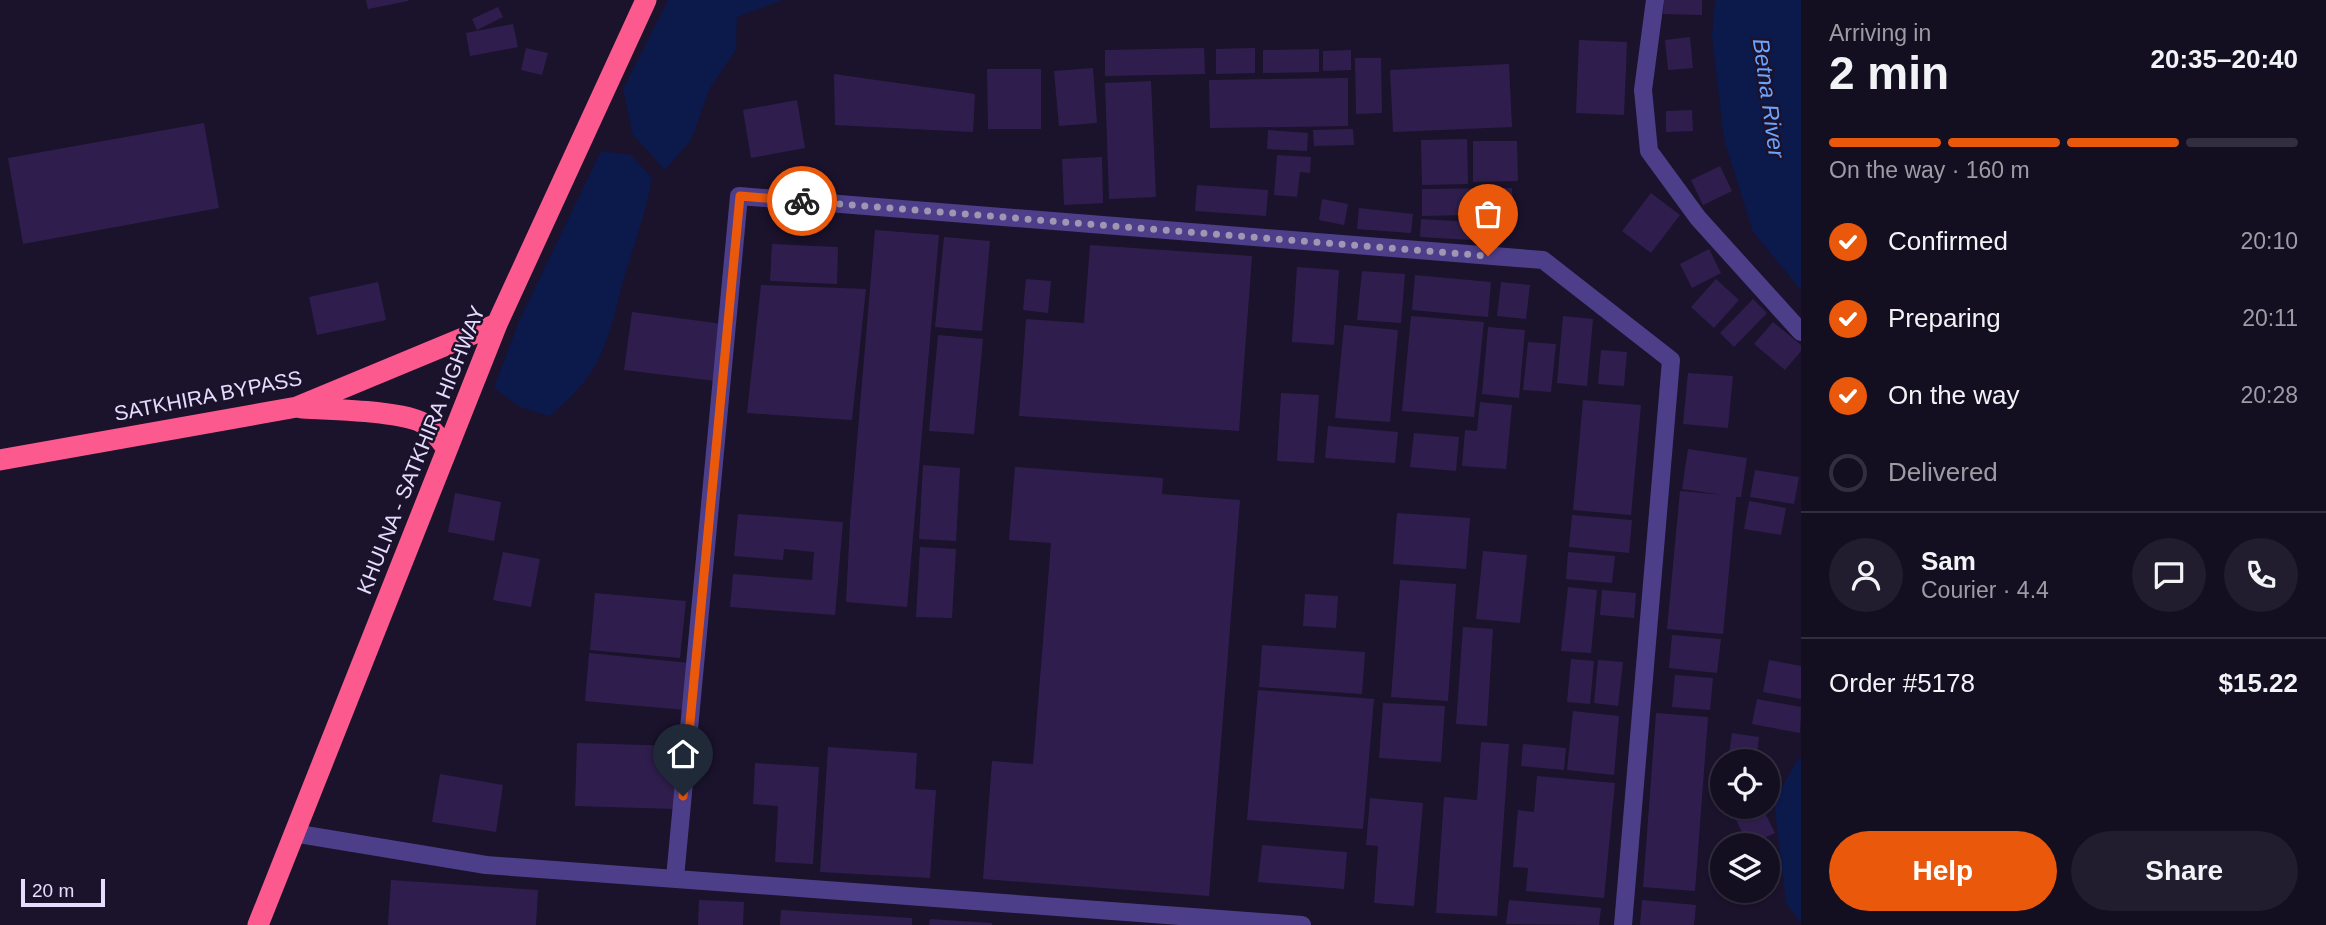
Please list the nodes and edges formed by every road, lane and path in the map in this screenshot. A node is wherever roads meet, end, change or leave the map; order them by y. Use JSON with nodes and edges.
{"nodes":[{"id":1,"x":646,"y":0,"type":"edge"},
{"id":2,"x":1654,"y":0,"type":"edge"},
{"id":3,"x":497,"y":324,"type":"junction"},
{"id":4,"x":1801,"y":332,"type":"edge"},
{"id":5,"x":297,"y":407,"type":"junction"},
{"id":6,"x":447,"y":449,"type":"junction"},
{"id":7,"x":0,"y":460,"type":"edge"},
{"id":8,"x":293,"y":832,"type":"junction"},
{"id":9,"x":675,"y":878,"type":"junction"},
{"id":10,"x":258,"y":925,"type":"edge"},
{"id":11,"x":1301,"y":925,"type":"edge"},
{"id":12,"x":1623,"y":925,"type":"edge"}],
"edges":[{"from":1,"to":3,"type":"highway","name":"KHULNA - SATKHIRA HIGHWAY"},
{"from":2,"to":4,"type":"street"},
{"from":3,"to":5,"type":"highway","name":"SATKHIRA BYPASS"},
{"from":3,"to":6,"type":"highway","name":"KHULNA - SATKHIRA HIGHWAY"},
{"from":5,"to":6,"type":"highway"},
{"from":5,"to":7,"type":"highway","name":"SATKHIRA BYPASS"},
{"from":6,"to":8,"type":"highway","name":"KHULNA - SATKHIRA HIGHWAY"},
{"from":8,"to":9,"type":"street"},
{"from":8,"to":10,"type":"highway","name":"KHULNA - SATKHIRA HIGHWAY"},
{"from":9,"to":11,"type":"street"},
{"from":9,"to":12,"type":"street"}]}
